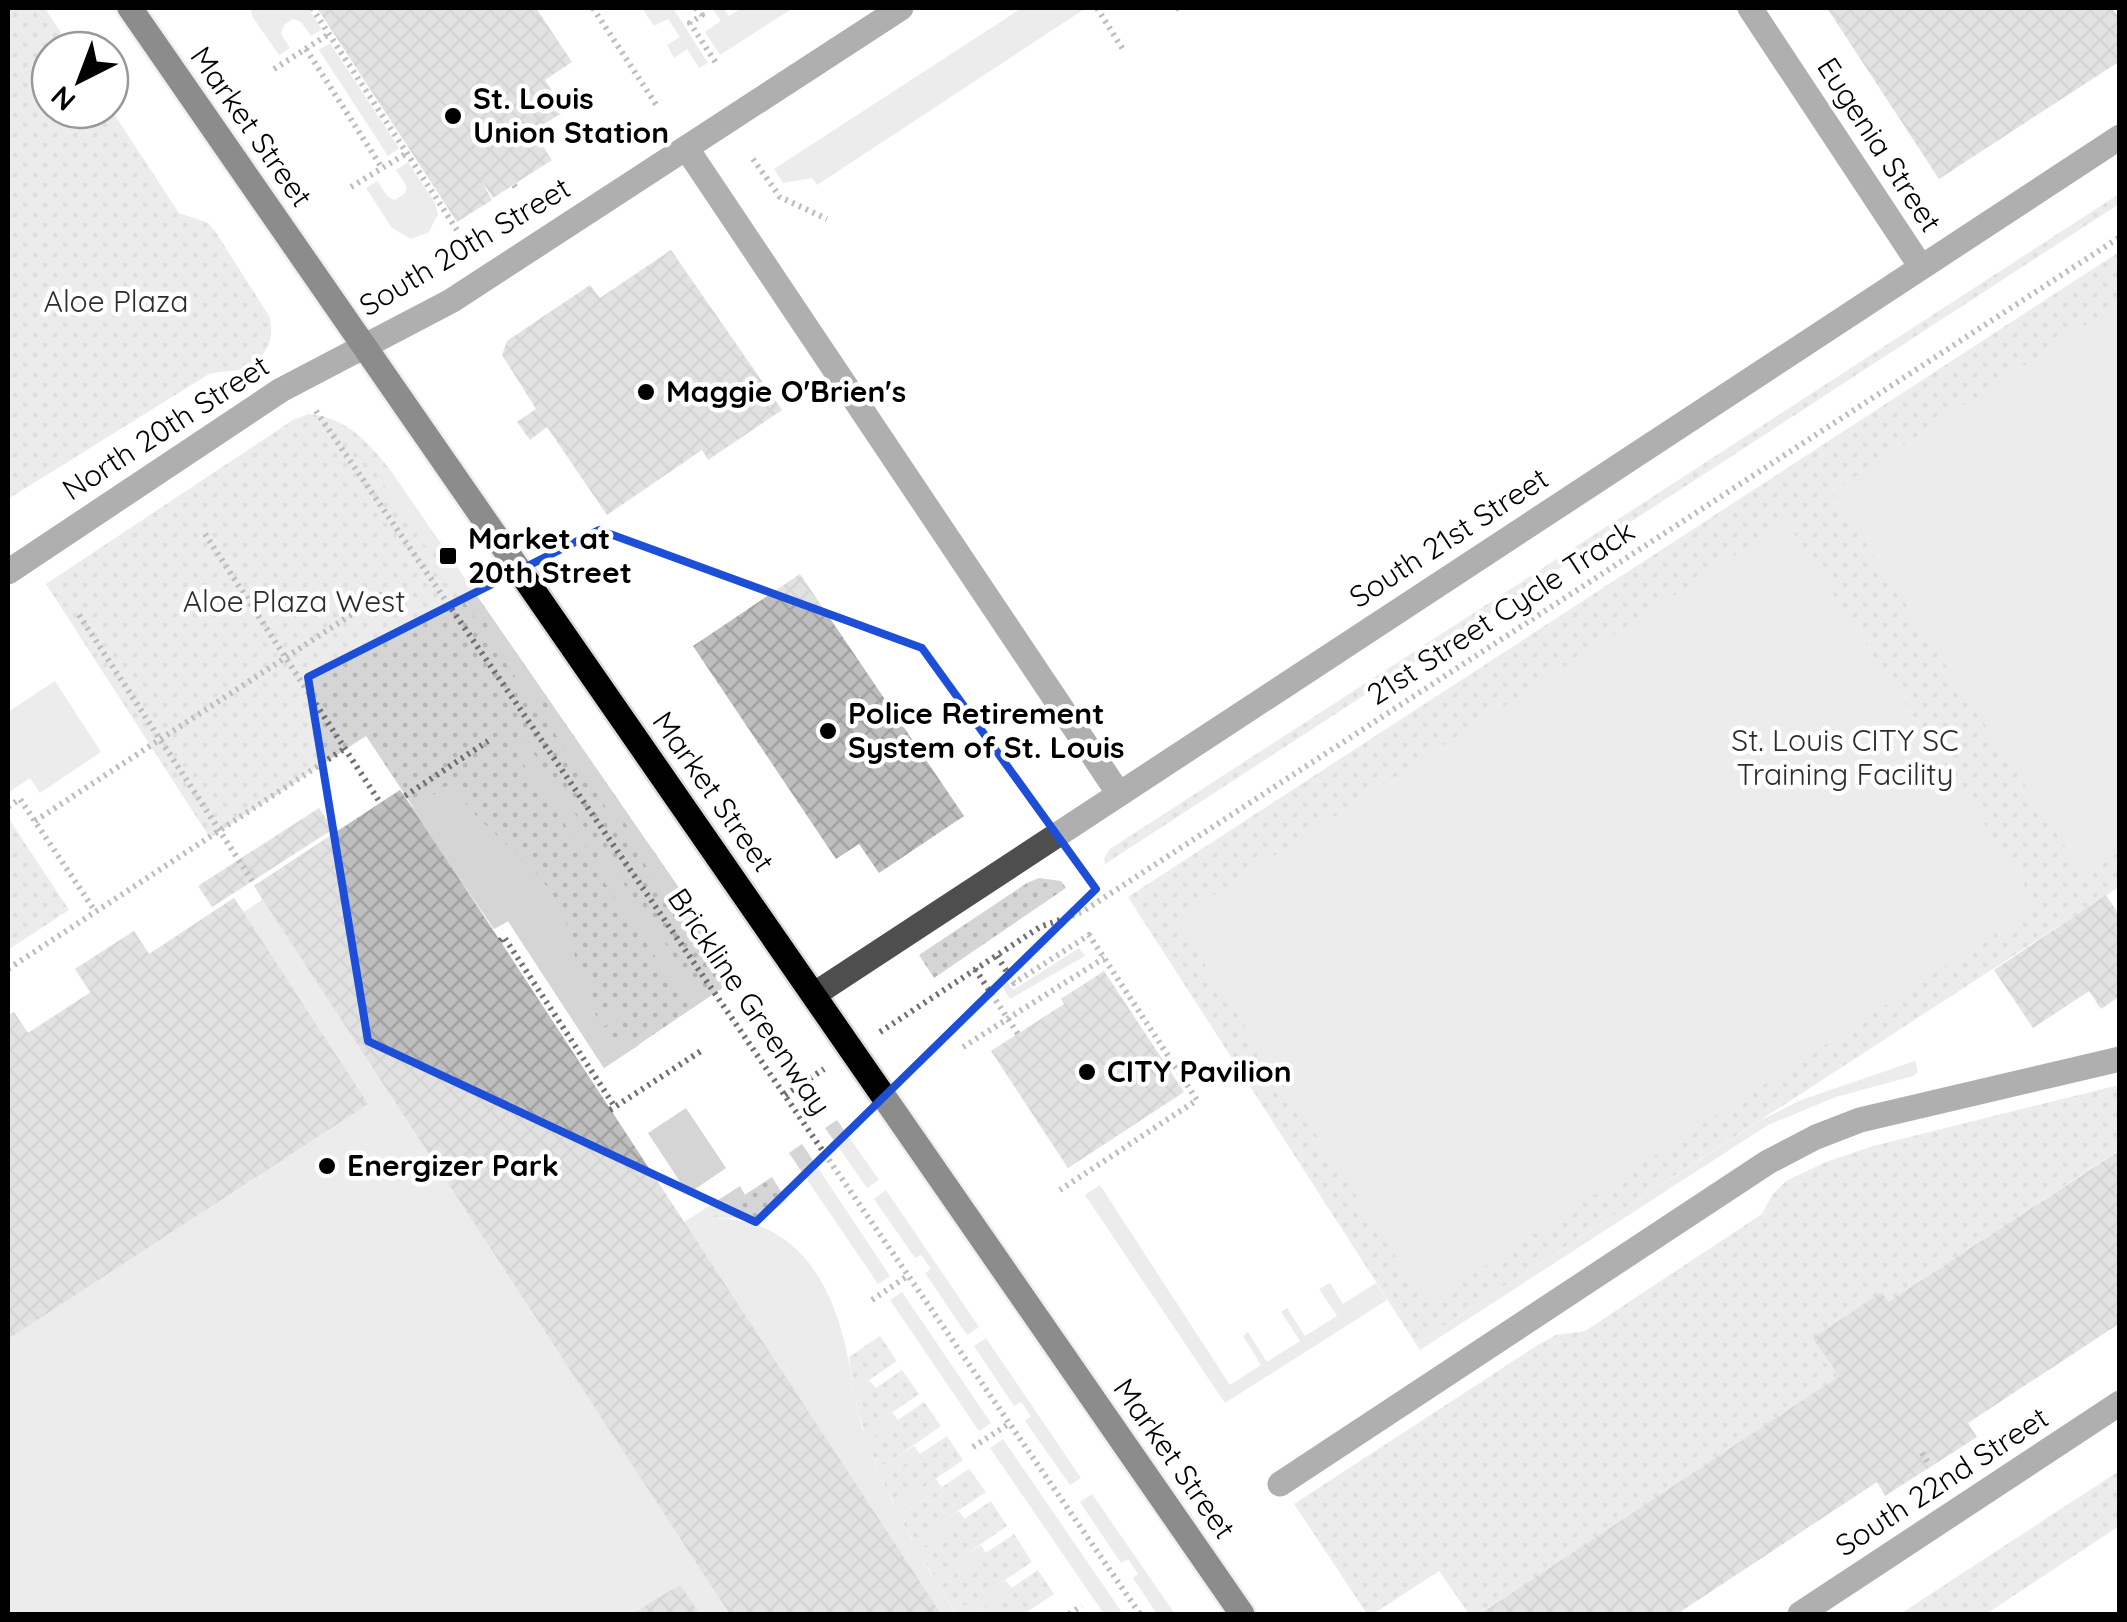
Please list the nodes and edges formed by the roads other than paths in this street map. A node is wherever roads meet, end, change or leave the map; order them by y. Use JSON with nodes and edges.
{"nodes":[{"id":1,"x":130,"y":8,"type":"edge"},
{"id":2,"x":901,"y":8,"type":"edge"},
{"id":3,"x":1750,"y":8,"type":"edge"},
{"id":4,"x":2120,"y":137,"type":"edge"},
{"id":5,"x":687,"y":150,"type":"junction"},
{"id":6,"x":1920,"y":267,"type":"junction"},
{"id":7,"x":364,"y":345,"type":"junction"},
{"id":8,"x":8,"y":572,"type":"edge"},
{"id":9,"x":1119,"y":794,"type":"junction"},
{"id":10,"x":815,"y":994,"type":"junction"},
{"id":11,"x":2120,"y":1059,"type":"edge"},
{"id":12,"x":2120,"y":1404,"type":"edge"},
{"id":13,"x":1280,"y":1484,"type":"dead end"},
{"id":14,"x":1242,"y":1614,"type":"edge"},
{"id":15,"x":1800,"y":1614,"type":"edge"}],
"edges":[{"from":1,"to":7,"type":"main road","name":"Market Street"},
{"from":2,"to":5,"type":"street","name":"South 20th Street"},
{"from":3,"to":6,"type":"street","name":"Eugenia Street"},
{"from":4,"to":6,"type":"street","name":"South 21st Street"},
{"from":5,"to":7,"type":"street","name":"South 20th Street"},
{"from":5,"to":9,"type":"street"},
{"from":6,"to":9,"type":"street","name":"South 21st Street"},
{"from":7,"to":8,"type":"street","name":"North 20th Street"},
{"from":7,"to":10,"type":"main road","name":"Market Street"},
{"from":9,"to":10,"type":"street","name":"South 21st Street"},
{"from":10,"to":14,"type":"main road","name":"Market Street"},
{"from":11,"to":13,"type":"street"},
{"from":12,"to":15,"type":"street","name":"South 22nd Street"}]}
